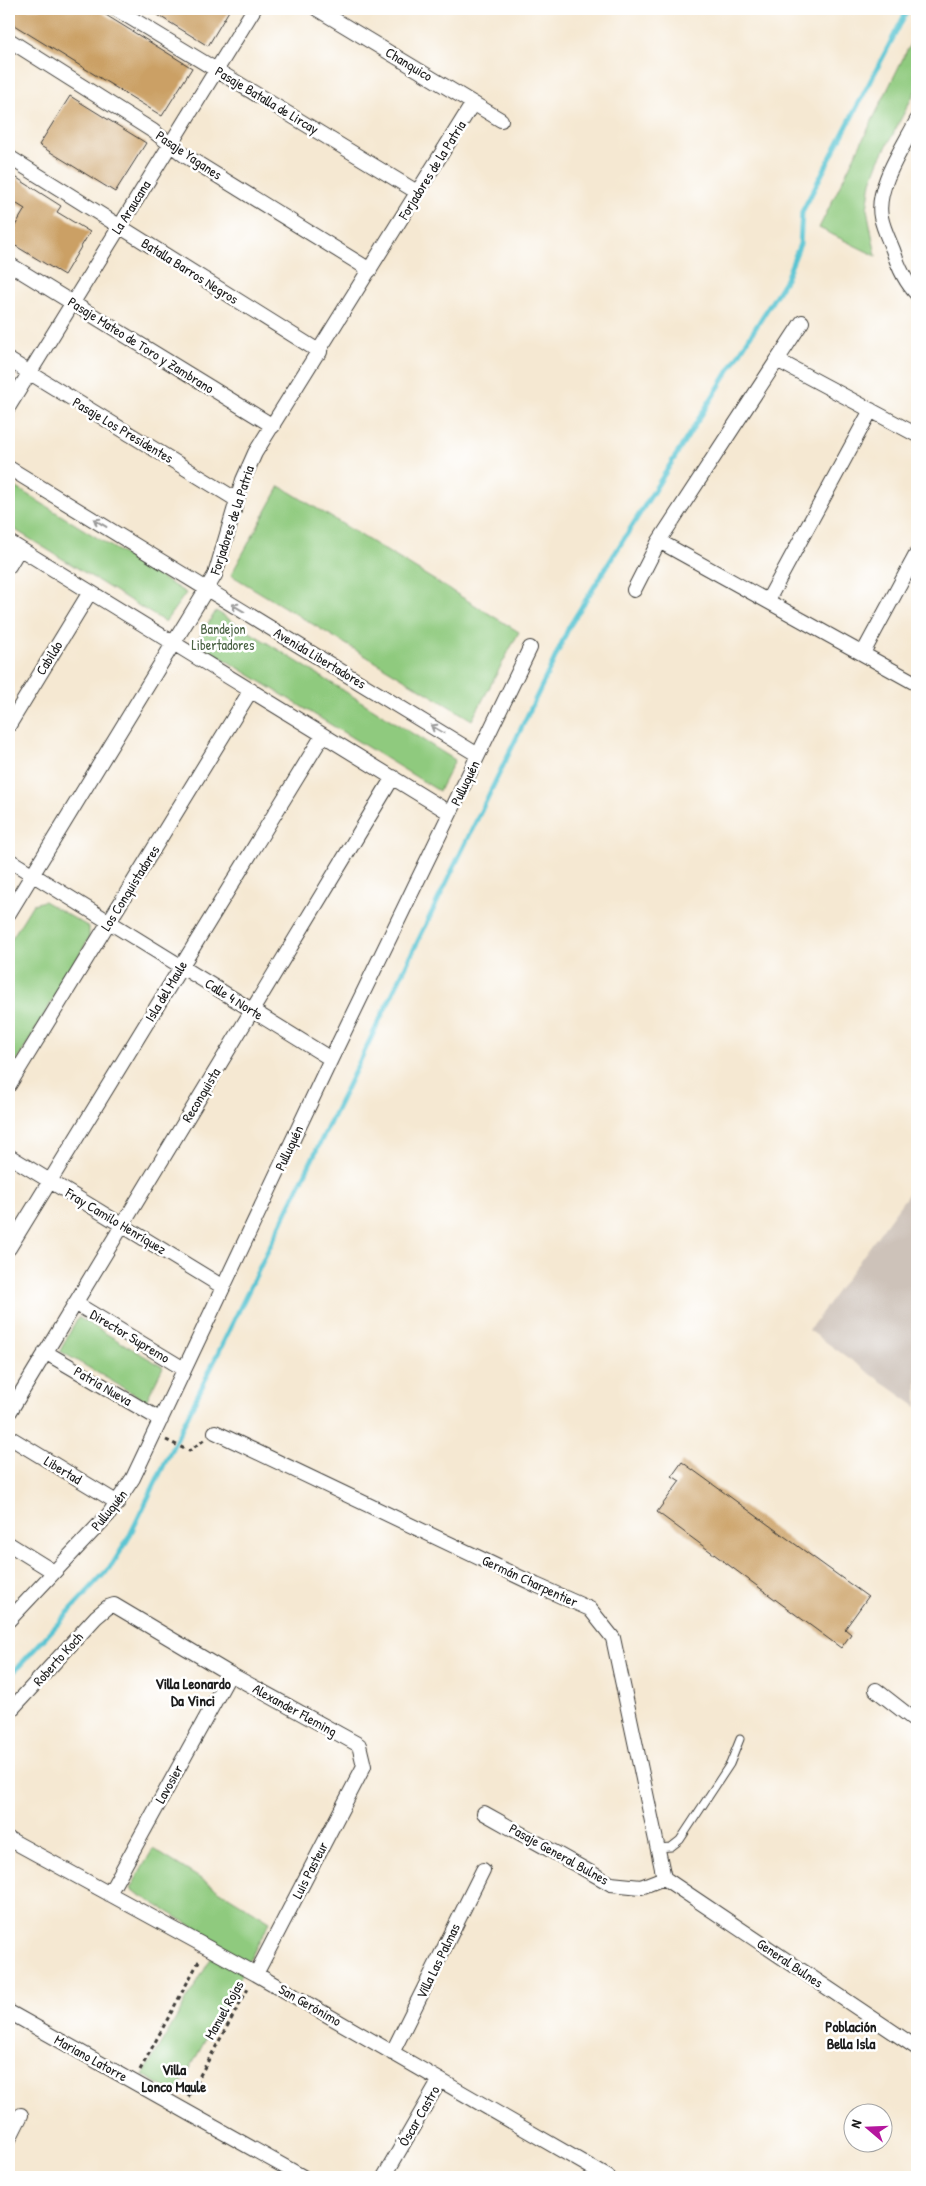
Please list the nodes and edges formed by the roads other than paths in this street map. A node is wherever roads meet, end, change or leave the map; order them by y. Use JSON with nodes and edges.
{"nodes":[{"id":1,"x":116,"y":9,"type":"edge"},
{"id":2,"x":254,"y":9,"type":"edge"},
{"id":3,"x":317,"y":9,"type":"edge"},
{"id":4,"x":9,"y":40,"type":"edge"},
{"id":5,"x":216,"y":69,"type":"junction"},
{"id":6,"x":473,"y":103,"type":"junction"},
{"id":7,"x":501,"y":120,"type":"dead end"},
{"id":8,"x":917,"y":120,"type":"edge"},
{"id":9,"x":170,"y":144,"type":"junction"},
{"id":10,"x":9,"y":157,"type":"edge"},
{"id":11,"x":417,"y":192,"type":"junction"},
{"id":12,"x":119,"y":227,"type":"junction"},
{"id":13,"x":9,"y":264,"type":"edge"},
{"id":14,"x":370,"y":270,"type":"junction"},
{"id":15,"x":917,"y":294,"type":"edge"},
{"id":16,"x":72,"y":303,"type":"junction"},
{"id":17,"x":802,"y":322,"type":"dead end"},
{"id":18,"x":320,"y":352,"type":"junction"},
{"id":19,"x":9,"y":360,"type":"edge"},
{"id":20,"x":778,"y":360,"type":"junction"},
{"id":21,"x":29,"y":373,"type":"junction"},
{"id":22,"x":9,"y":406,"type":"edge"},
{"id":23,"x":871,"y":410,"type":"junction"},
{"id":24,"x":273,"y":426,"type":"junction"},
{"id":25,"x":917,"y":435,"type":"edge"},
{"id":26,"x":9,"y":468,"type":"edge"},
{"id":27,"x":237,"y":500,"type":"junction"},
{"id":28,"x":659,"y":541,"type":"junction"},
{"id":29,"x":14,"y":545,"type":"edge"},
{"id":30,"x":917,"y":553,"type":"edge"},
{"id":31,"x":9,"y":566,"type":"edge"},
{"id":32,"x":207,"y":589,"type":"junction"},
{"id":33,"x":634,"y":590,"type":"dead end"},
{"id":34,"x":90,"y":592,"type":"junction"},
{"id":35,"x":768,"y":600,"type":"junction"},
{"id":36,"x":174,"y":643,"type":"junction"},
{"id":37,"x":530,"y":648,"type":"dead end"},
{"id":38,"x":863,"y":653,"type":"junction"},
{"id":39,"x":917,"y":684,"type":"edge"},
{"id":40,"x":251,"y":690,"type":"junction"},
{"id":41,"x":9,"y":725,"type":"edge"},
{"id":42,"x":323,"y":735,"type":"junction"},
{"id":43,"x":478,"y":755,"type":"junction"},
{"id":44,"x":393,"y":777,"type":"junction"},
{"id":45,"x":450,"y":812,"type":"junction"},
{"id":46,"x":9,"y":860,"type":"edge"},
{"id":47,"x":32,"y":875,"type":"junction"},
{"id":48,"x":9,"y":914,"type":"edge"},
{"id":49,"x":109,"y":922,"type":"junction"},
{"id":50,"x":181,"y":967,"type":"junction"},
{"id":51,"x":252,"y":1011,"type":"junction"},
{"id":52,"x":331,"y":1059,"type":"junction"},
{"id":53,"x":9,"y":1085,"type":"edge"},
{"id":54,"x":9,"y":1156,"type":"edge"},
{"id":55,"x":50,"y":1181,"type":"junction"},
{"id":56,"x":122,"y":1226,"type":"junction"},
{"id":57,"x":9,"y":1248,"type":"edge"},
{"id":58,"x":223,"y":1287,"type":"junction"},
{"id":59,"x":75,"y":1303,"type":"junction"},
{"id":60,"x":45,"y":1352,"type":"junction"},
{"id":61,"x":184,"y":1369,"type":"junction"},
{"id":62,"x":9,"y":1413,"type":"edge"},
{"id":63,"x":161,"y":1420,"type":"junction"},
{"id":64,"x":215,"y":1432,"type":"dead end"},
{"id":65,"x":9,"y":1437,"type":"edge"},
{"id":66,"x":118,"y":1503,"type":"junction"},
{"id":67,"x":9,"y":1544,"type":"edge"},
{"id":68,"x":54,"y":1572,"type":"junction"},
{"id":69,"x":108,"y":1607,"type":"joint"},
{"id":70,"x":9,"y":1620,"type":"edge"},
{"id":71,"x":230,"y":1674,"type":"junction"},
{"id":72,"x":876,"y":1690,"type":"dead end"},
{"id":73,"x":9,"y":1712,"type":"edge"},
{"id":74,"x":917,"y":1722,"type":"edge"},
{"id":75,"x":740,"y":1739,"type":"dead end"},
{"id":76,"x":364,"y":1766,"type":"joint"},
{"id":77,"x":484,"y":1813,"type":"dead end"},
{"id":78,"x":9,"y":1839,"type":"edge"},
{"id":79,"x":657,"y":1848,"type":"junction"},
{"id":80,"x":483,"y":1870,"type":"dead end"},
{"id":81,"x":664,"y":1878,"type":"junction"},
{"id":82,"x":108,"y":1894,"type":"junction"},
{"id":83,"x":256,"y":1974,"type":"junction"},
{"id":84,"x":9,"y":2012,"type":"edge"},
{"id":85,"x":917,"y":2048,"type":"edge"},
{"id":86,"x":392,"y":2053,"type":"junction"},
{"id":87,"x":440,"y":2080,"type":"junction"},
{"id":88,"x":22,"y":2115,"type":"dead end"},
{"id":89,"x":9,"y":2138,"type":"edge"},
{"id":90,"x":303,"y":2177,"type":"edge"},
{"id":91,"x":384,"y":2177,"type":"edge"},
{"id":92,"x":608,"y":2177,"type":"edge"}],
"edges":[{"from":1,"to":5,"type":"street","name":"Pasaje Batalla de Lircay"},
{"from":2,"to":5,"type":"street","name":"La Araucana"},
{"from":3,"to":6,"type":"street","name":"Chanquico"},
{"from":4,"to":9,"type":"street","name":"Pasaje Yaganes"},
{"from":5,"to":9,"type":"street","name":"La Araucana"},
{"from":5,"to":11,"type":"street","name":"Pasaje Batalla de Lircay"},
{"from":6,"to":7,"type":"street","name":"Chanquico"},
{"from":6,"to":11,"type":"street","name":"Forjadores de la Patria"},
{"from":8,"to":15,"type":"street"},
{"from":9,"to":12,"type":"street","name":"La Araucana"},
{"from":9,"to":14,"type":"street","name":"Pasaje Yaganes"},
{"from":10,"to":12,"type":"street","name":"Batalla Barros Negros"},
{"from":11,"to":14,"type":"street","name":"Forjadores de la Patria"},
{"from":12,"to":16,"type":"street","name":"La Araucana"},
{"from":12,"to":18,"type":"street","name":"Batalla Barros Negros"},
{"from":13,"to":16,"type":"street","name":"Pasaje Mateo de Toro y Zambrano"},
{"from":14,"to":18,"type":"street","name":"Forjadores de la Patria"},
{"from":16,"to":21,"type":"street","name":"La Araucana"},
{"from":16,"to":24,"type":"street","name":"Pasaje Mateo de Toro y Zambrano"},
{"from":17,"to":20,"type":"street"},
{"from":18,"to":24,"type":"street","name":"Forjadores de la Patria"},
{"from":19,"to":21,"type":"street","name":"Pasaje Los Presidentes"},
{"from":20,"to":23,"type":"street"},
{"from":20,"to":28,"type":"street"},
{"from":21,"to":22,"type":"street","name":"La Araucana"},
{"from":21,"to":27,"type":"street","name":"Pasaje Los Presidentes"},
{"from":23,"to":25,"type":"street"},
{"from":23,"to":35,"type":"street"},
{"from":24,"to":27,"type":"street","name":"Forjadores de la Patria"},
{"from":32,"to":26,"type":"street","name":"Avenida Libertadores","one_way":true},
{"from":27,"to":32,"type":"street","name":"Forjadores de la Patria"},
{"from":28,"to":33,"type":"street"},
{"from":28,"to":35,"type":"street"},
{"from":29,"to":31,"type":"street"},
{"from":29,"to":34,"type":"street"},
{"from":30,"to":38,"type":"street"},
{"from":32,"to":36,"type":"street","name":"Forjadores de la Patria"},
{"from":43,"to":32,"type":"street","name":"Avenida Libertadores","one_way":true},
{"from":34,"to":36,"type":"street"},
{"from":34,"to":41,"type":"street","name":"Cabildo"},
{"from":35,"to":38,"type":"street"},
{"from":36,"to":40,"type":"street"},
{"from":36,"to":47,"type":"street","name":"Forjadores de la Patria"},
{"from":37,"to":43,"type":"street","name":"Pulluquén"},
{"from":38,"to":39,"type":"street"},
{"from":40,"to":42,"type":"street"},
{"from":40,"to":49,"type":"street","name":"Los Conquistadores"},
{"from":42,"to":44,"type":"street"},
{"from":42,"to":50,"type":"street","name":"Isla del Maule"},
{"from":43,"to":45,"type":"street","name":"Pulluquén"},
{"from":44,"to":45,"type":"street"},
{"from":44,"to":51,"type":"street","name":"Reconquista"},
{"from":45,"to":52,"type":"street","name":"Pulluquén"},
{"from":46,"to":47,"type":"street","name":"Calle 4 Norte"},
{"from":47,"to":48,"type":"street","name":"Forjadores de la Patria"},
{"from":47,"to":49,"type":"street","name":"Calle 4 Norte"},
{"from":49,"to":50,"type":"street","name":"Calle 4 Norte"},
{"from":49,"to":53,"type":"street","name":"Los Conquistadores"},
{"from":50,"to":51,"type":"street","name":"Calle 4 Norte"},
{"from":50,"to":55,"type":"street","name":"Isla del Maule"},
{"from":51,"to":52,"type":"street","name":"Calle 4 Norte"},
{"from":51,"to":56,"type":"street","name":"Reconquista"},
{"from":52,"to":58,"type":"street","name":"Pulluquén"},
{"from":54,"to":55,"type":"street","name":"Fray Camilo Henríquez"},
{"from":55,"to":56,"type":"street","name":"Fray Camilo Henríquez"},
{"from":55,"to":57,"type":"street","name":"Isla del Maule"},
{"from":56,"to":58,"type":"street","name":"Fray Camilo Henríquez"},
{"from":56,"to":59,"type":"street","name":"Reconquista"},
{"from":58,"to":61,"type":"street","name":"Pulluquén"},
{"from":59,"to":60,"type":"street","name":"Reconquista"},
{"from":59,"to":61,"type":"street","name":"Director Supremo"},
{"from":60,"to":62,"type":"street","name":"Reconquista"},
{"from":60,"to":63,"type":"street","name":"Patria Nueva"},
{"from":61,"to":63,"type":"street","name":"Pulluquén"},
{"from":63,"to":66,"type":"street","name":"Pulluquén"},
{"from":64,"to":79,"type":"street","name":"Germán Charpentier"},
{"from":65,"to":66,"type":"street","name":"Libertad"},
{"from":66,"to":68,"type":"street","name":"Pulluquén"},
{"from":67,"to":68,"type":"street"},
{"from":68,"to":70,"type":"street","name":"Pulluquén"},
{"from":69,"to":71,"type":"street","name":"Alexander Fleming"},
{"from":69,"to":73,"type":"street","name":"Roberto Koch"},
{"from":71,"to":76,"type":"street","name":"Alexander Fleming"},
{"from":71,"to":82,"type":"street","name":"Lavosier"},
{"from":72,"to":74,"type":"street"},
{"from":75,"to":79,"type":"lane"},
{"from":76,"to":83,"type":"street","name":"Luis Pasteur"},
{"from":77,"to":81,"type":"street","name":"Pasaje General Bulnes"},
{"from":78,"to":82,"type":"street","name":"San Gerónimo"},
{"from":79,"to":81,"type":"street","name":"Germán Charpentier"},
{"from":80,"to":86,"type":"street","name":"Villa Las Palmas"},
{"from":81,"to":85,"type":"street","name":"General Bulnes"},
{"from":82,"to":83,"type":"street","name":"San Gerónimo"},
{"from":83,"to":86,"type":"street","name":"San Gerónimo"},
{"from":84,"to":90,"type":"street","name":"Mariano Latorre"},
{"from":86,"to":87,"type":"street","name":"San Gerónimo"},
{"from":87,"to":91,"type":"street","name":"Óscar Castro"},
{"from":87,"to":92,"type":"street","name":"San Gerónimo"},
{"from":88,"to":89,"type":"street"}]}
